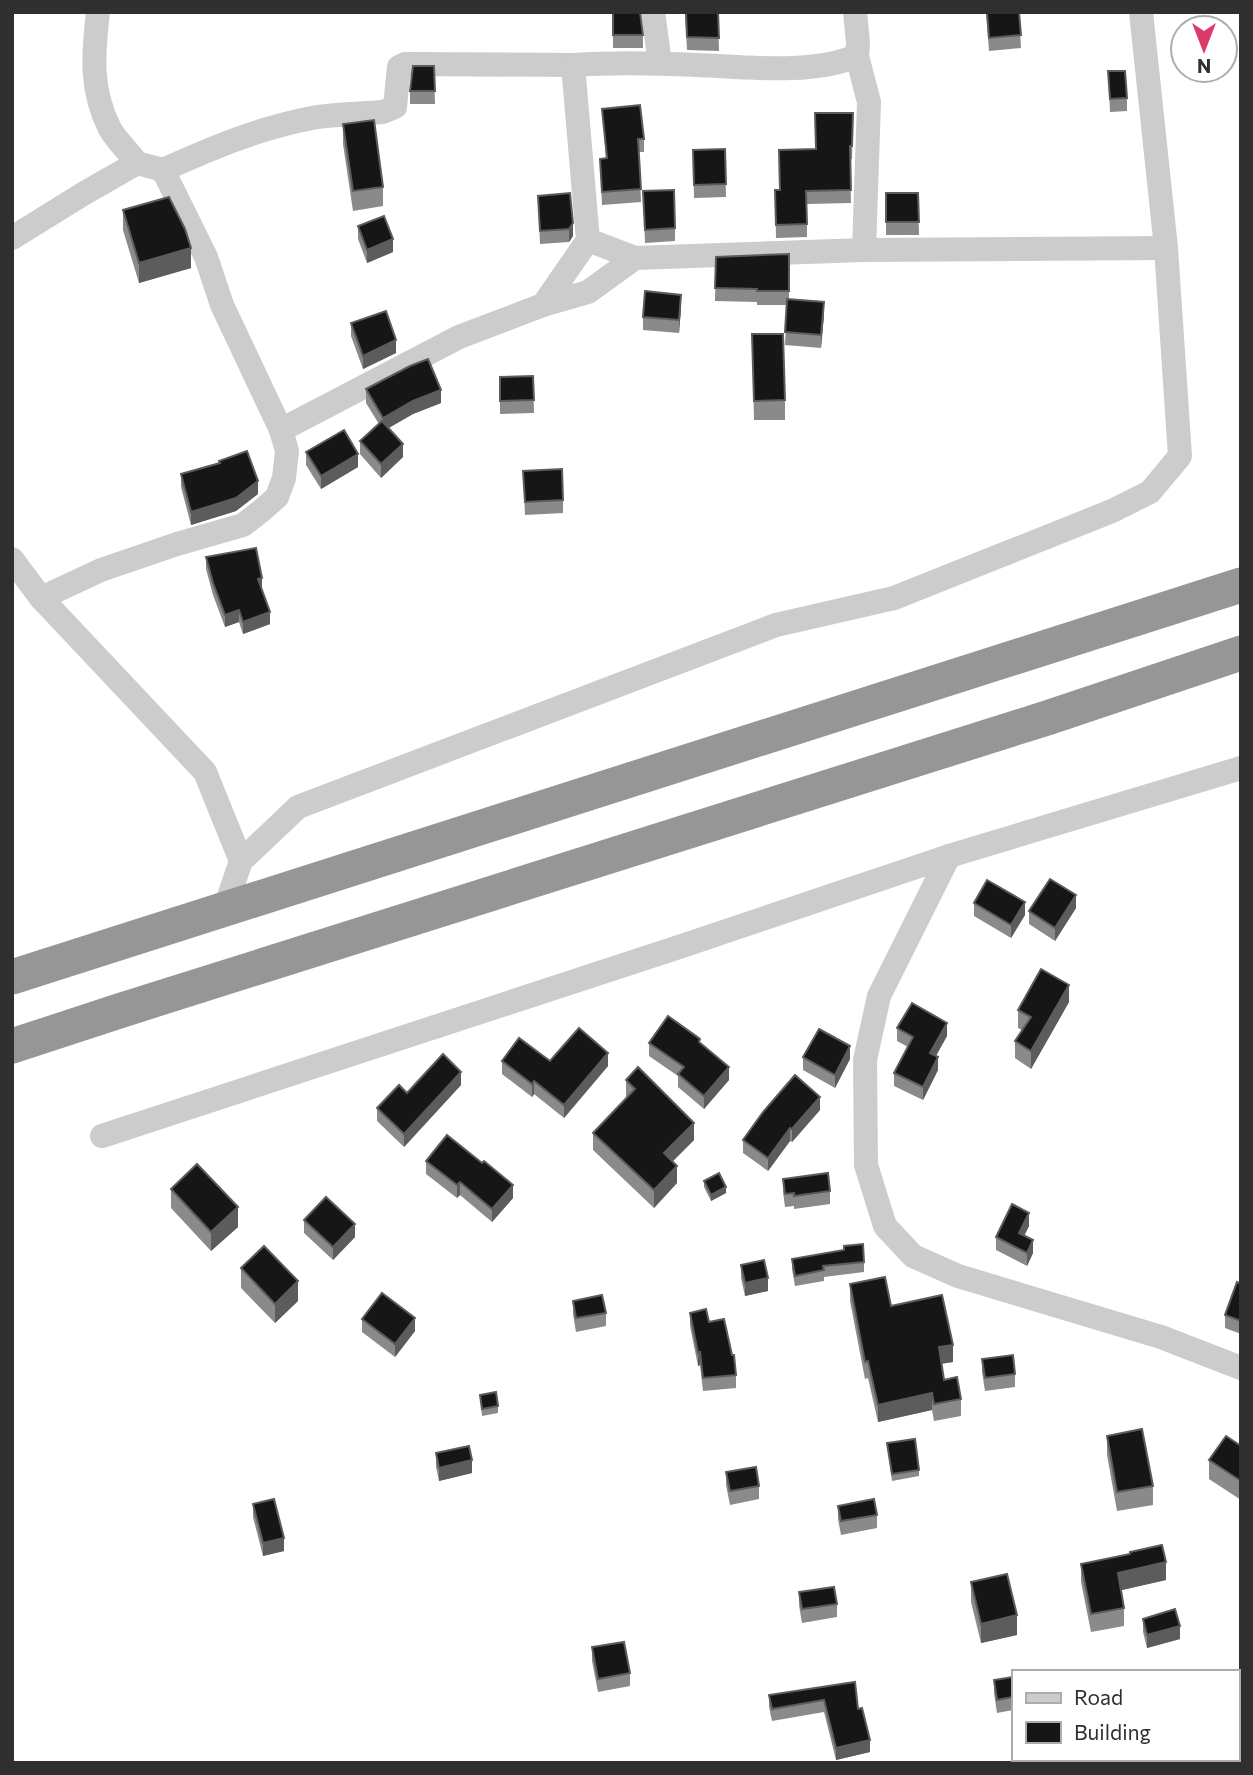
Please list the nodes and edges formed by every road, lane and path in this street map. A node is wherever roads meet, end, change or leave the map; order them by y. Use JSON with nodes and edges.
{"nodes":[{"id":1,"x":98,"y":12,"type":"edge"},
{"id":2,"x":653,"y":12,"type":"edge"},
{"id":3,"x":855,"y":12,"type":"edge"},
{"id":4,"x":1141,"y":12,"type":"edge"},
{"id":5,"x":857,"y":56,"type":"junction"},
{"id":6,"x":660,"y":63,"type":"junction"},
{"id":7,"x":573,"y":65,"type":"junction"},
{"id":8,"x":137,"y":163,"type":"junction"},
{"id":9,"x":163,"y":170,"type":"junction"},
{"id":10,"x":12,"y":238,"type":"edge"},
{"id":11,"x":588,"y":240,"type":"junction"},
{"id":12,"x":1166,"y":248,"type":"junction"},
{"id":13,"x":864,"y":250,"type":"junction"},
{"id":14,"x":635,"y":258,"type":"junction"},
{"id":15,"x":543,"y":305,"type":"junction"},
{"id":16,"x":281,"y":430,"type":"junction"},
{"id":17,"x":12,"y":559,"type":"edge"},
{"id":18,"x":1241,"y":585,"type":"edge"},
{"id":19,"x":41,"y":598,"type":"junction"},
{"id":20,"x":1241,"y":653,"type":"edge"},
{"id":21,"x":1241,"y":768,"type":"edge"},
{"id":22,"x":949,"y":856,"type":"junction"},
{"id":23,"x":242,"y":861,"type":"junction"},
{"id":24,"x":225,"y":908,"type":"junction"},
{"id":25,"x":12,"y":977,"type":"edge"},
{"id":26,"x":12,"y":1046,"type":"edge"},
{"id":27,"x":102,"y":1136,"type":"dead end"},
{"id":28,"x":1241,"y":1368,"type":"edge"}],
"edges":[{"from":1,"to":8,"type":"street"},
{"from":2,"to":6,"type":"street"},
{"from":3,"to":5,"type":"street"},
{"from":4,"to":12,"type":"street"},
{"from":5,"to":6,"type":"street"},
{"from":5,"to":13,"type":"street"},
{"from":6,"to":7,"type":"street"},
{"from":7,"to":9,"type":"street"},
{"from":7,"to":11,"type":"street"},
{"from":8,"to":9,"type":"street"},
{"from":8,"to":10,"type":"street"},
{"from":9,"to":16,"type":"street"},
{"from":11,"to":14,"type":"street"},
{"from":11,"to":15,"type":"street"},
{"from":12,"to":13,"type":"street"},
{"from":12,"to":23,"type":"street"},
{"from":13,"to":14,"type":"street"},
{"from":14,"to":15,"type":"street"},
{"from":15,"to":16,"type":"street"},
{"from":16,"to":19,"type":"street"},
{"from":17,"to":19,"type":"street"},
{"from":18,"to":24,"type":"highway"},
{"from":19,"to":23,"type":"street"},
{"from":20,"to":26,"type":"highway"},
{"from":21,"to":22,"type":"street"},
{"from":22,"to":27,"type":"street"},
{"from":22,"to":28,"type":"street"},
{"from":23,"to":24,"type":"street"},
{"from":24,"to":25,"type":"highway"}]}
